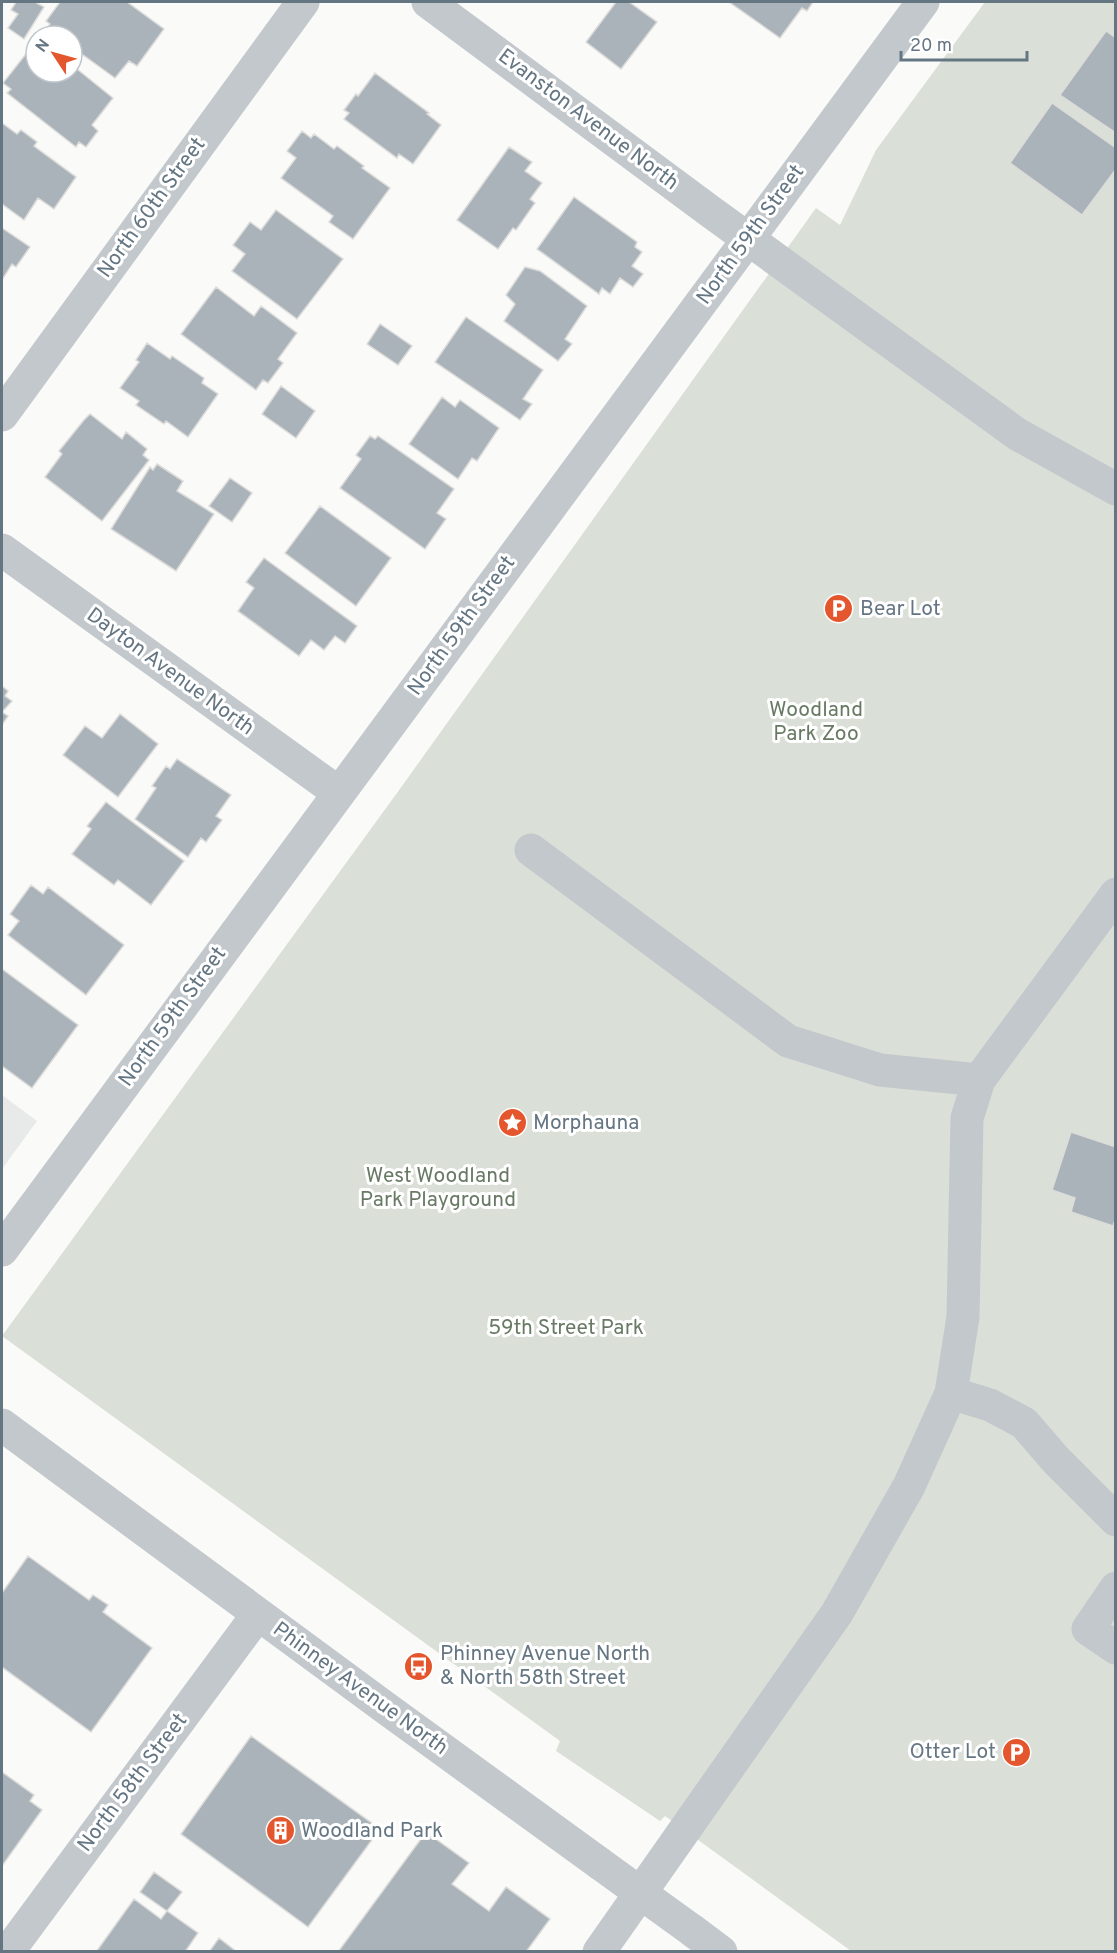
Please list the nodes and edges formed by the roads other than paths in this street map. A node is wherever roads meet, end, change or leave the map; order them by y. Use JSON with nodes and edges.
{"nodes":[{"id":1,"x":303,"y":2,"type":"edge"},
{"id":2,"x":428,"y":2,"type":"edge"},
{"id":3,"x":923,"y":2,"type":"edge"},
{"id":4,"x":748,"y":238,"type":"junction"},
{"id":5,"x":2,"y":415,"type":"edge"},
{"id":6,"x":1116,"y":489,"type":"edge"},
{"id":7,"x":2,"y":550,"type":"edge"},
{"id":8,"x":339,"y":793,"type":"junction"},
{"id":9,"x":531,"y":850,"type":"dead end"},
{"id":10,"x":1116,"y":894,"type":"edge"},
{"id":11,"x":978,"y":1080,"type":"junction"},
{"id":12,"x":2,"y":1250,"type":"edge"},
{"id":13,"x":951,"y":1393,"type":"junction"},
{"id":14,"x":2,"y":1425,"type":"edge"},
{"id":15,"x":1116,"y":1520,"type":"edge"},
{"id":16,"x":1116,"y":1587,"type":"edge"},
{"id":17,"x":258,"y":1614,"type":"junction"},
{"id":18,"x":1116,"y":1648,"type":"edge"},
{"id":19,"x":8,"y":1952,"type":"edge"},
{"id":20,"x":599,"y":1952,"type":"edge"},
{"id":21,"x":720,"y":1952,"type":"edge"}],
"edges":[{"from":1,"to":5,"type":"street","name":"North 60th Street"},
{"from":2,"to":4,"type":"street","name":"Evanston Avenue North"},
{"from":3,"to":4,"type":"street","name":"North 59th Street"},
{"from":4,"to":6,"type":"street","name":"Evanston Avenue North"},
{"from":4,"to":8,"type":"street","name":"North 59th Street"},
{"from":7,"to":8,"type":"street","name":"Dayton Avenue North"},
{"from":8,"to":12,"type":"street","name":"North 59th Street"},
{"from":9,"to":11,"type":"street"},
{"from":10,"to":11,"type":"street"},
{"from":11,"to":13,"type":"street"},
{"from":13,"to":15,"type":"street"},
{"from":13,"to":20,"type":"street"},
{"from":14,"to":17,"type":"street","name":"Phinney Avenue North"},
{"from":16,"to":18,"type":"street"},
{"from":17,"to":19,"type":"street","name":"North 58th Street"},
{"from":17,"to":21,"type":"street","name":"Phinney Avenue North","bridge":true}]}
